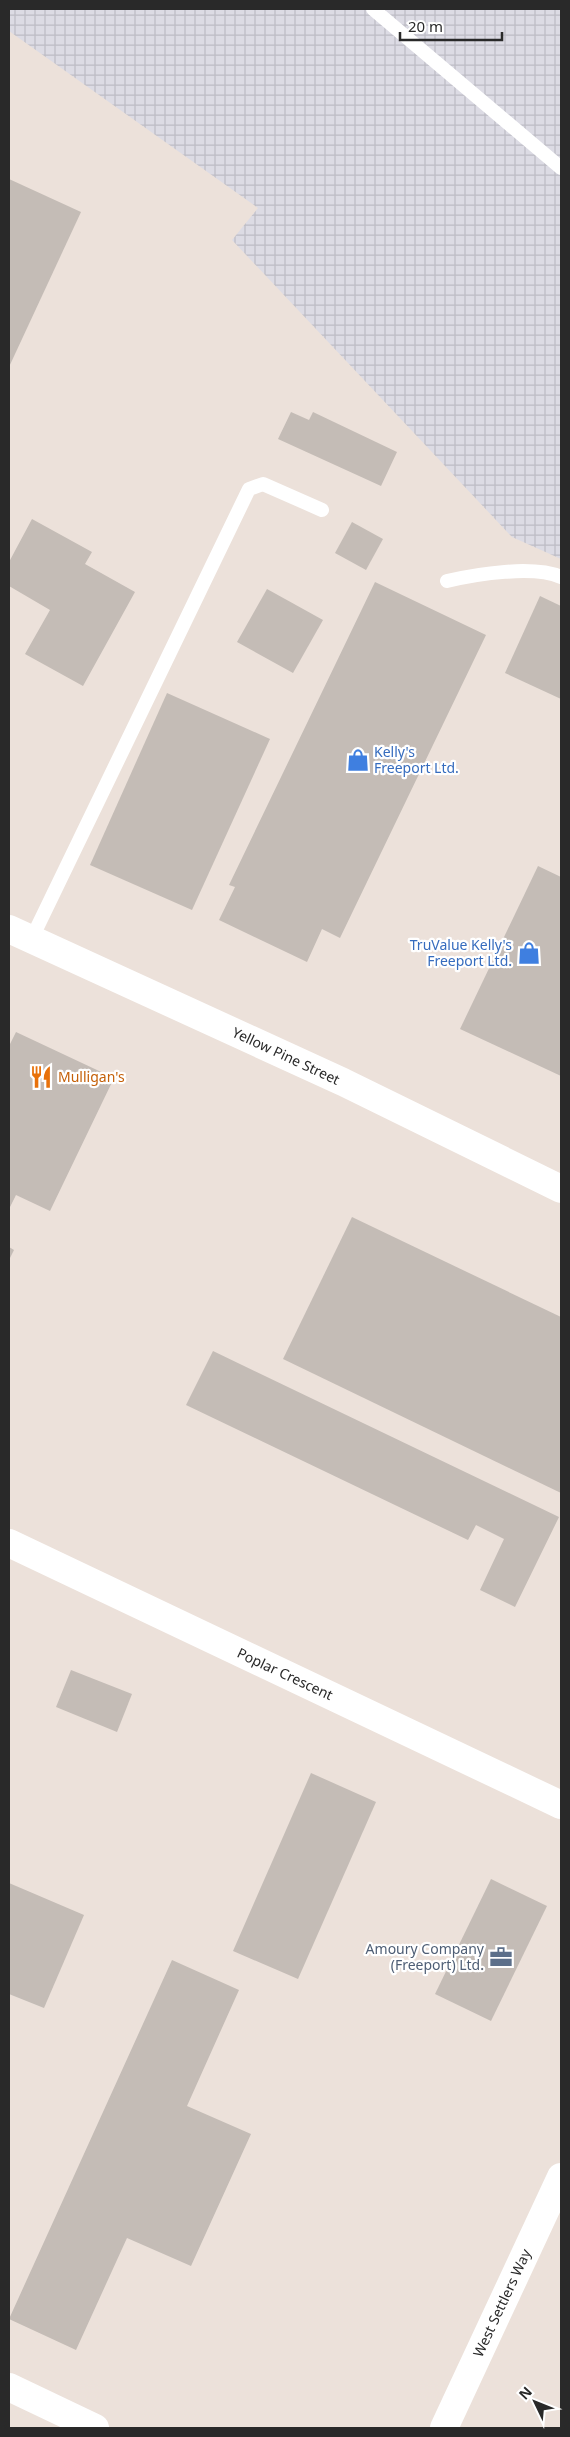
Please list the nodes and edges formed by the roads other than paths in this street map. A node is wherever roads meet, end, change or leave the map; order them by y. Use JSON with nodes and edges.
{"nodes":[{"id":1,"x":374,"y":9,"type":"edge"},
{"id":2,"x":387,"y":14,"type":"edge"},
{"id":3,"x":561,"y":168,"type":"edge"},
{"id":4,"x":322,"y":510,"type":"dead end"},
{"id":5,"x":561,"y":577,"type":"edge"},
{"id":6,"x":447,"y":581,"type":"dead end"},
{"id":7,"x":20,"y":935,"type":"edge"},
{"id":8,"x":561,"y":1189,"type":"edge"},
{"id":9,"x":9,"y":1544,"type":"edge"},
{"id":10,"x":561,"y":1805,"type":"edge"},
{"id":11,"x":561,"y":2177,"type":"edge"},
{"id":12,"x":9,"y":2387,"type":"edge"},
{"id":13,"x":95,"y":2428,"type":"edge"},
{"id":14,"x":444,"y":2428,"type":"edge"}],
"edges":[{"from":1,"to":2,"type":"lane"},
{"from":2,"to":3,"type":"lane"},
{"from":4,"to":7,"type":"lane"},
{"from":5,"to":6,"type":"lane"},
{"from":7,"to":8,"type":"street","name":"Yellow Pine Street"},
{"from":9,"to":10,"type":"street","name":"Poplar Crescent"},
{"from":11,"to":14,"type":"street","name":"West Settlers Way"},
{"from":12,"to":13,"type":"street"}]}
